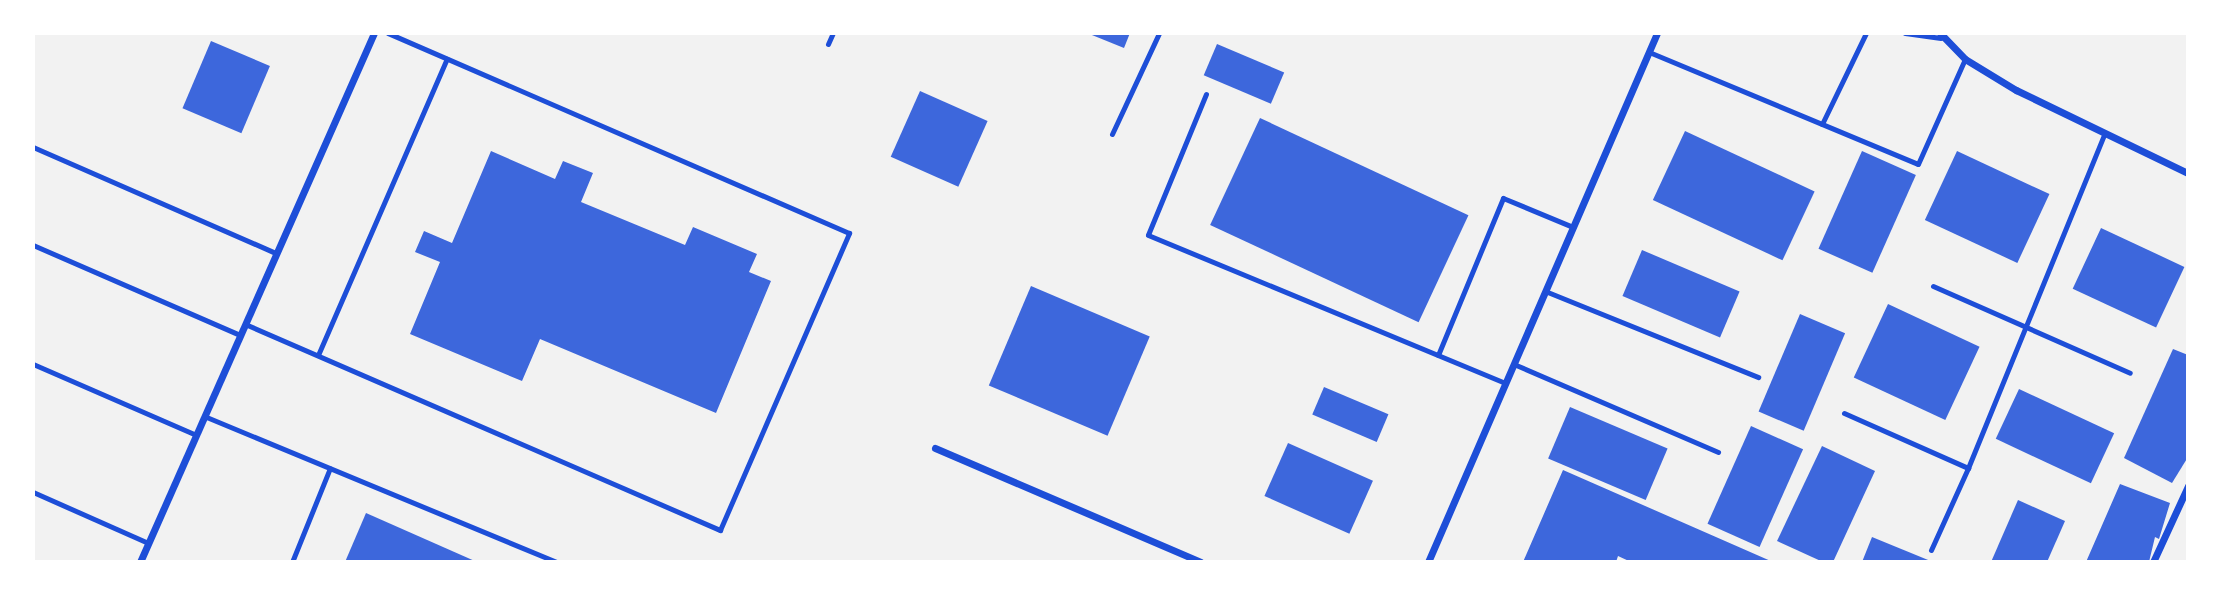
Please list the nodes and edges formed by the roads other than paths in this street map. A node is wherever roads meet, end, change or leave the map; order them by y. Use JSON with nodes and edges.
{"nodes":[{"id":1,"x":374,"y":33,"type":"edge"},
{"id":2,"x":388,"y":33,"type":"edge"},
{"id":3,"x":833,"y":33,"type":"edge"},
{"id":4,"x":1160,"y":33,"type":"edge"},
{"id":5,"x":1657,"y":33,"type":"edge"},
{"id":6,"x":1866,"y":33,"type":"edge"},
{"id":7,"x":1905,"y":33,"type":"edge"},
{"id":8,"x":1940,"y":36,"type":"edge"},
{"id":9,"x":828,"y":44,"type":"dead end"},
{"id":10,"x":1649,"y":52,"type":"junction"},
{"id":11,"x":447,"y":59,"type":"junction"},
{"id":12,"x":1965,"y":59,"type":"junction"},
{"id":13,"x":1206,"y":94,"type":"dead end"},
{"id":14,"x":1822,"y":124,"type":"junction"},
{"id":15,"x":2105,"y":133,"type":"junction"},
{"id":16,"x":1112,"y":134,"type":"dead end"},
{"id":17,"x":33,"y":147,"type":"edge"},
{"id":18,"x":2188,"y":173,"type":"edge"},
{"id":19,"x":1573,"y":227,"type":"junction"},
{"id":20,"x":33,"y":245,"type":"edge"},
{"id":21,"x":276,"y":253,"type":"junction"},
{"id":22,"x":1933,"y":286,"type":"dead end"},
{"id":23,"x":1545,"y":291,"type":"junction"},
{"id":24,"x":245,"y":324,"type":"junction"},
{"id":25,"x":2025,"y":327,"type":"junction"},
{"id":26,"x":240,"y":335,"type":"junction"},
{"id":27,"x":318,"y":355,"type":"junction"},
{"id":28,"x":1438,"y":355,"type":"junction"},
{"id":29,"x":33,"y":365,"type":"edge"},
{"id":30,"x":1516,"y":365,"type":"junction"},
{"id":31,"x":2130,"y":373,"type":"dead end"},
{"id":32,"x":1758,"y":377,"type":"dead end"},
{"id":33,"x":1505,"y":383,"type":"junction"},
{"id":34,"x":1844,"y":412,"type":"dead end"},
{"id":35,"x":204,"y":416,"type":"junction"},
{"id":36,"x":196,"y":435,"type":"junction"},
{"id":37,"x":935,"y":448,"type":"dead end"},
{"id":38,"x":1718,"y":452,"type":"dead end"},
{"id":39,"x":330,"y":468,"type":"junction"},
{"id":40,"x":1968,"y":468,"type":"junction"},
{"id":41,"x":2188,"y":486,"type":"edge"},
{"id":42,"x":33,"y":492,"type":"edge"},
{"id":43,"x":148,"y":543,"type":"junction"},
{"id":44,"x":1931,"y":550,"type":"dead end"},
{"id":45,"x":140,"y":562,"type":"edge"},
{"id":46,"x":292,"y":562,"type":"edge"},
{"id":47,"x":556,"y":562,"type":"edge"},
{"id":48,"x":1201,"y":562,"type":"edge"},
{"id":49,"x":1428,"y":562,"type":"edge"},
{"id":50,"x":2153,"y":562,"type":"edge"}],
"edges":[{"from":1,"to":21,"type":"street"},
{"from":2,"to":11,"type":"lane"},
{"from":3,"to":9,"type":"lane"},
{"from":4,"to":16,"type":"lane"},
{"from":5,"to":10,"type":"street"},
{"from":6,"to":14,"type":"lane"},
{"from":7,"to":8,"type":"lane"},
{"from":8,"to":12,"type":"street"},
{"from":10,"to":14,"type":"lane"},
{"from":10,"to":19,"type":"street"},
{"from":11,"to":27,"type":"lane"},
{"from":11,"to":27,"type":"lane"},
{"from":12,"to":14,"type":"lane"},
{"from":12,"to":15,"type":"street"},
{"from":13,"to":28,"type":"lane"},
{"from":15,"to":18,"type":"street"},
{"from":15,"to":25,"type":"lane"},
{"from":17,"to":21,"type":"lane"},
{"from":19,"to":23,"type":"street"},
{"from":19,"to":28,"type":"lane"},
{"from":20,"to":26,"type":"lane"},
{"from":21,"to":24,"type":"street"},
{"from":22,"to":25,"type":"lane"},
{"from":23,"to":30,"type":"street"},
{"from":23,"to":32,"type":"lane"},
{"from":24,"to":26,"type":"street"},
{"from":24,"to":27,"type":"lane"},
{"from":25,"to":31,"type":"lane"},
{"from":25,"to":40,"type":"lane"},
{"from":26,"to":35,"type":"street"},
{"from":28,"to":33,"type":"lane"},
{"from":29,"to":36,"type":"lane"},
{"from":30,"to":33,"type":"street"},
{"from":30,"to":38,"type":"lane"},
{"from":33,"to":49,"type":"street"},
{"from":34,"to":40,"type":"lane"},
{"from":35,"to":36,"type":"street"},
{"from":35,"to":39,"type":"lane"},
{"from":36,"to":43,"type":"street"},
{"from":37,"to":48,"type":"street"},
{"from":39,"to":46,"type":"lane"},
{"from":39,"to":47,"type":"lane"},
{"from":40,"to":44,"type":"lane"},
{"from":41,"to":50,"type":"street"},
{"from":42,"to":43,"type":"lane"},
{"from":43,"to":45,"type":"street"}]}
